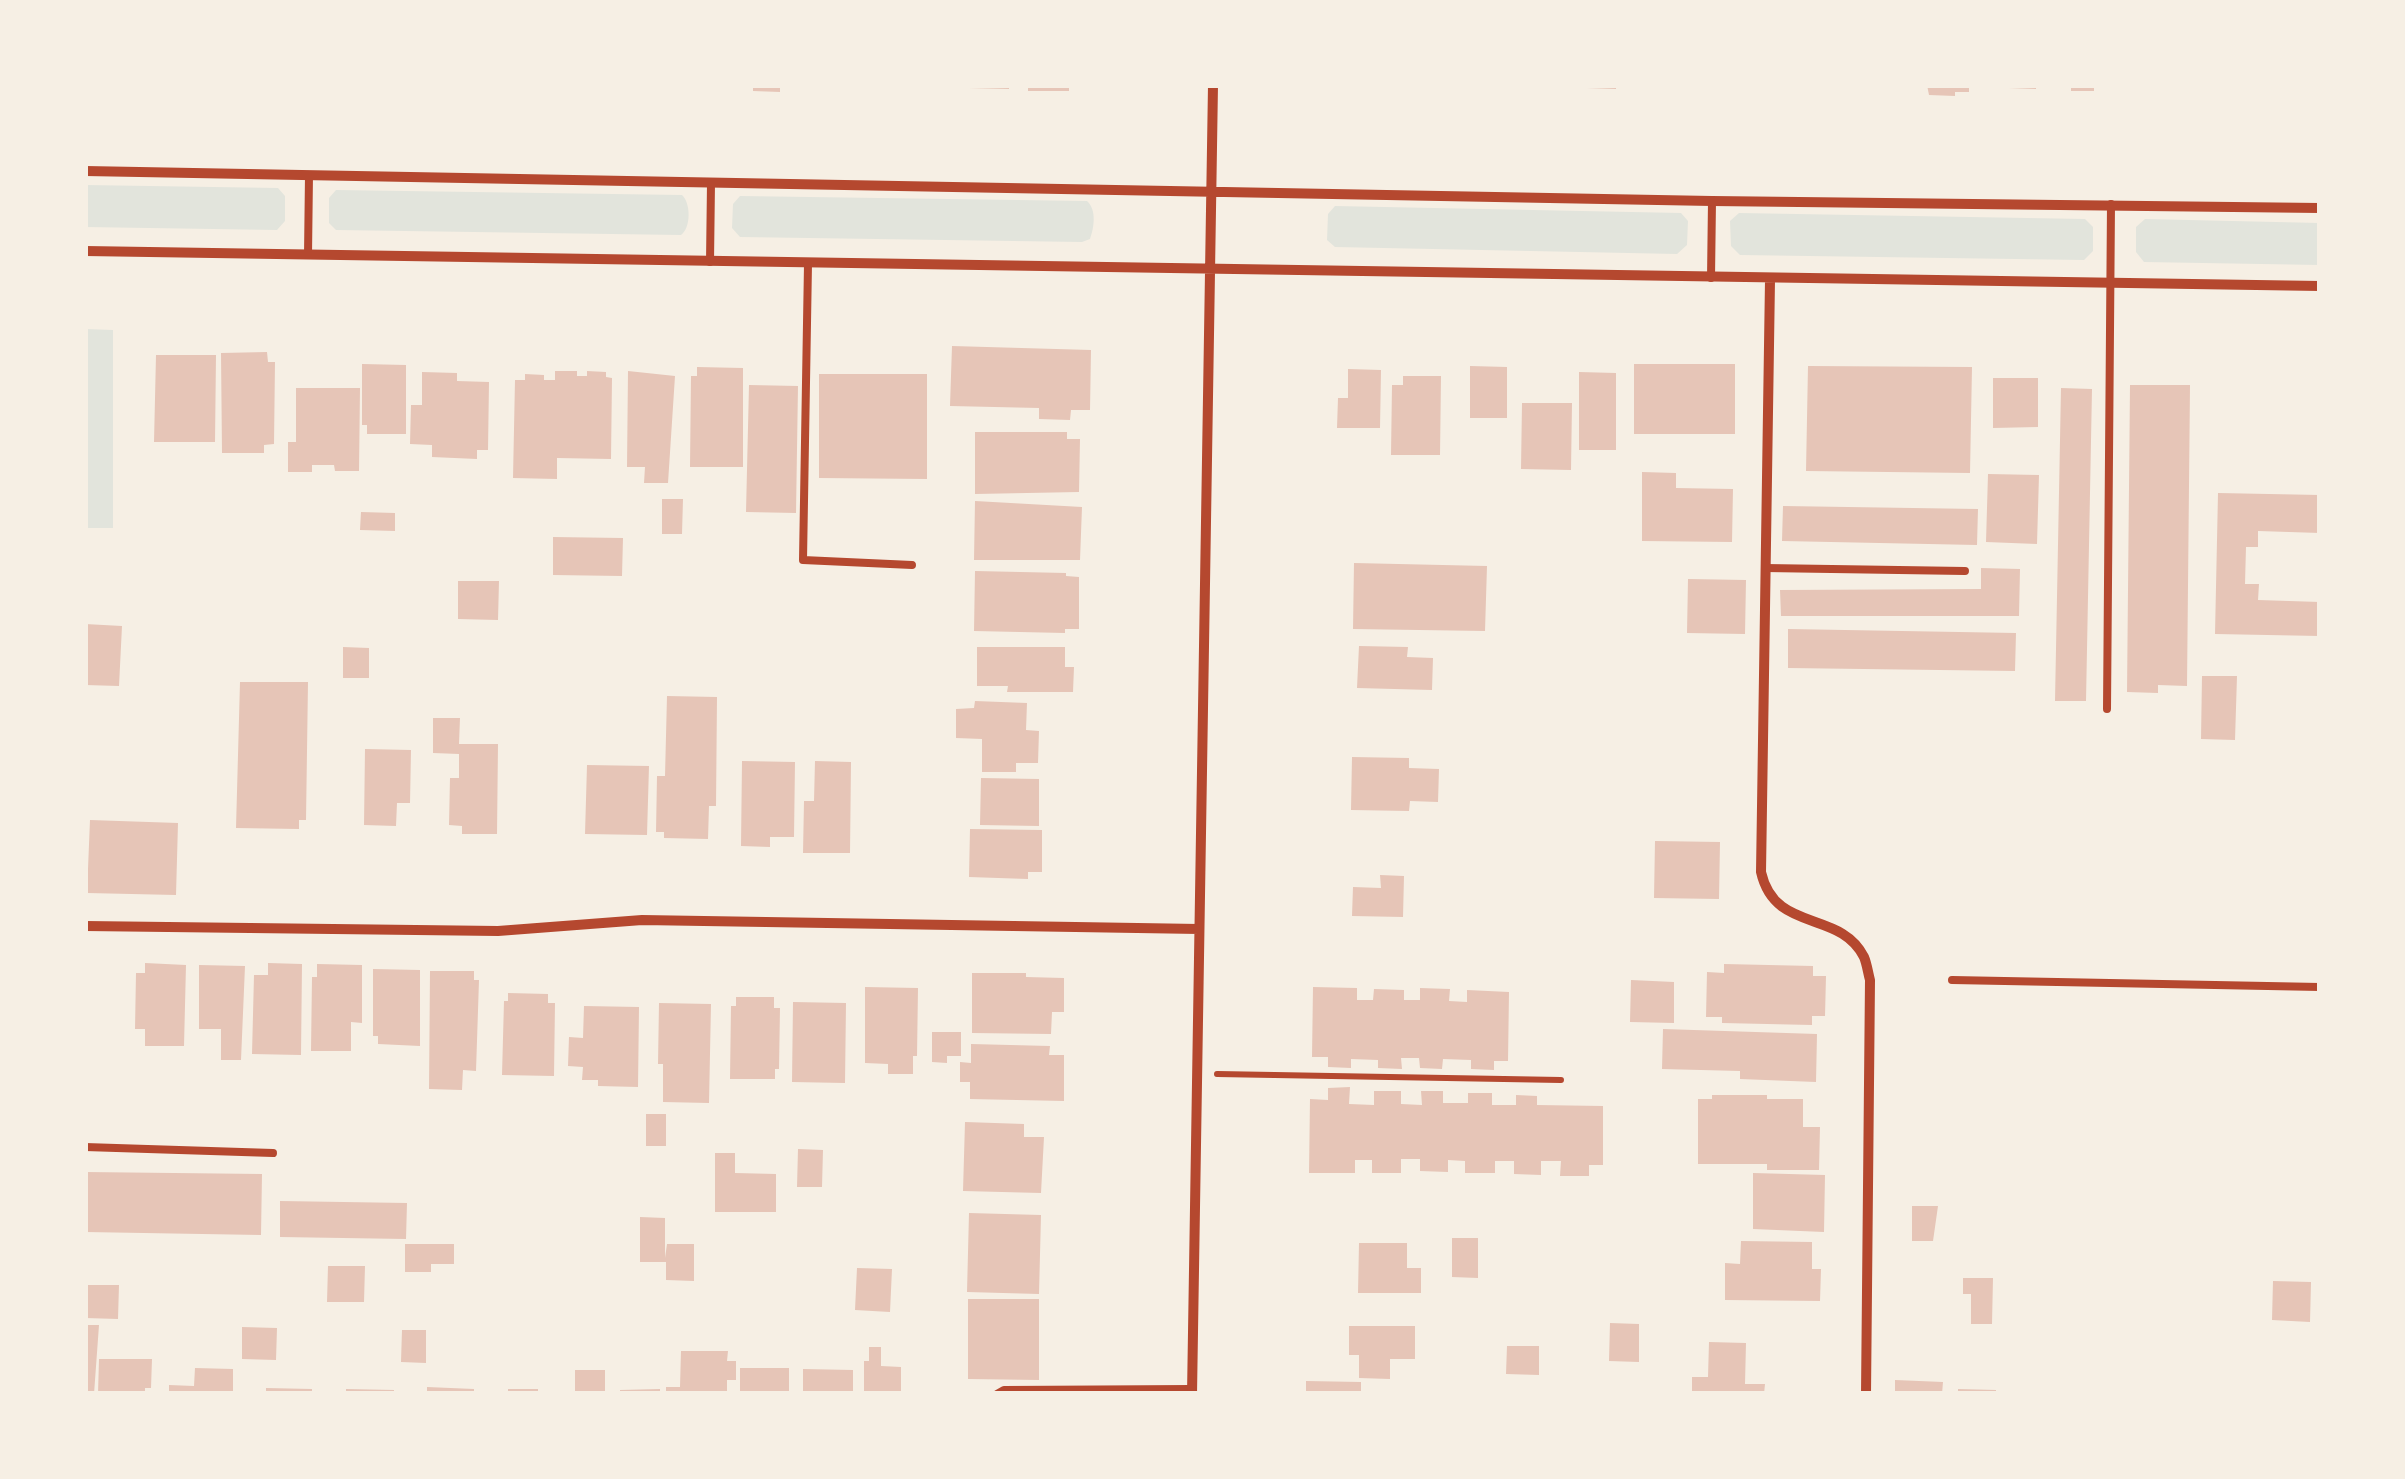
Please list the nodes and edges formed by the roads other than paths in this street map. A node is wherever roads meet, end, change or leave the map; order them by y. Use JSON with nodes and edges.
{"nodes":[{"id":1,"x":1213,"y":85,"type":"edge"},
{"id":2,"x":85,"y":171,"type":"edge"},
{"id":3,"x":309,"y":176,"type":"junction"},
{"id":4,"x":711,"y":184,"type":"junction"},
{"id":5,"x":1211,"y":193,"type":"junction"},
{"id":6,"x":1712,"y":202,"type":"junction"},
{"id":7,"x":2111,"y":204,"type":"junction"},
{"id":8,"x":2320,"y":208,"type":"edge"},
{"id":9,"x":85,"y":252,"type":"edge"},
{"id":10,"x":308,"y":256,"type":"junction"},
{"id":11,"x":710,"y":262,"type":"junction"},
{"id":12,"x":808,"y":264,"type":"junction"},
{"id":13,"x":1210,"y":270,"type":"junction"},
{"id":14,"x":1711,"y":278,"type":"junction"},
{"id":15,"x":1770,"y":280,"type":"junction"},
{"id":16,"x":2110,"y":282,"type":"junction"},
{"id":17,"x":2320,"y":286,"type":"edge"},
{"id":18,"x":912,"y":566,"type":"dead end"},
{"id":19,"x":1765,"y":568,"type":"junction"},
{"id":20,"x":1965,"y":571,"type":"dead end"},
{"id":21,"x":2107,"y":709,"type":"dead end"},
{"id":22,"x":85,"y":926,"type":"edge"},
{"id":23,"x":1200,"y":929,"type":"junction"},
{"id":24,"x":1952,"y":980,"type":"dead end"},
{"id":25,"x":2320,"y":986,"type":"edge"},
{"id":26,"x":85,"y":1147,"type":"edge"},
{"id":27,"x":273,"y":1152,"type":"dead end"},
{"id":28,"x":1192,"y":1392,"type":"edge"},
{"id":29,"x":997,"y":1394,"type":"edge"},
{"id":30,"x":1866,"y":1394,"type":"edge"}],
"edges":[{"from":1,"to":5,"type":"street"},
{"from":2,"to":3,"type":"street"},
{"from":3,"to":4,"type":"street"},
{"from":3,"to":10,"type":"lane"},
{"from":4,"to":5,"type":"street"},
{"from":4,"to":11,"type":"lane"},
{"from":5,"to":6,"type":"street"},
{"from":5,"to":13,"type":"street"},
{"from":6,"to":7,"type":"street"},
{"from":6,"to":14,"type":"lane"},
{"from":7,"to":8,"type":"street"},
{"from":7,"to":16,"type":"lane"},
{"from":9,"to":10,"type":"street"},
{"from":10,"to":11,"type":"street"},
{"from":11,"to":12,"type":"street"},
{"from":12,"to":13,"type":"street"},
{"from":12,"to":18,"type":"lane"},
{"from":13,"to":14,"type":"street"},
{"from":13,"to":23,"type":"street"},
{"from":14,"to":15,"type":"street"},
{"from":15,"to":16,"type":"street"},
{"from":15,"to":19,"type":"street"},
{"from":16,"to":17,"type":"street"},
{"from":16,"to":21,"type":"lane"},
{"from":19,"to":20,"type":"lane"},
{"from":19,"to":30,"type":"street"},
{"from":22,"to":23,"type":"street"},
{"from":23,"to":28,"type":"street"},
{"from":24,"to":25,"type":"lane"},
{"from":26,"to":27,"type":"lane"},
{"from":28,"to":29,"type":"lane"}]}
